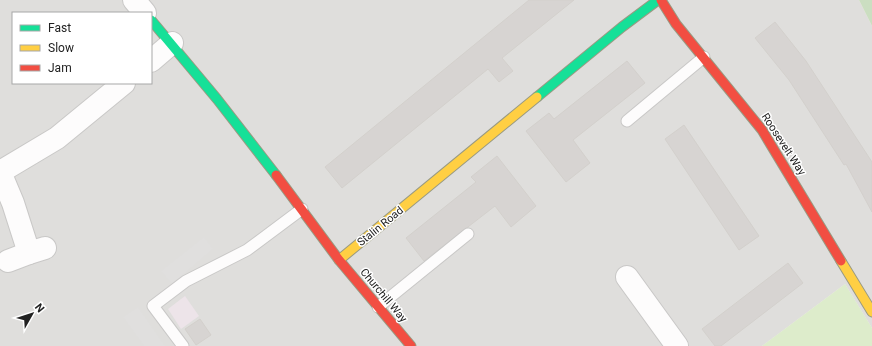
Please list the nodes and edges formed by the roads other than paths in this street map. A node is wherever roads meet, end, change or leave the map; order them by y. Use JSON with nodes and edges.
{"nodes":[{"id":1,"x":134,"y":0,"type":"edge"},
{"id":2,"x":659,"y":0,"type":"edge"},
{"id":3,"x":144,"y":12,"type":"edge"},
{"id":4,"x":152,"y":21,"type":"edge"},
{"id":5,"x":172,"y":43,"type":"junction"},
{"id":6,"x":704,"y":57,"type":"junction"},
{"id":7,"x":152,"y":59,"type":"edge"},
{"id":8,"x":123,"y":84,"type":"edge"},
{"id":9,"x":626,"y":121,"type":"dead end"},
{"id":10,"x":0,"y":172,"type":"edge"},
{"id":11,"x":302,"y":209,"type":"junction"},
{"id":12,"x":468,"y":234,"type":"dead end"},
{"id":13,"x":339,"y":260,"type":"junction"},
{"id":14,"x":8,"y":261,"type":"dead end"},
{"id":15,"x":627,"y":277,"type":"dead end"},
{"id":16,"x":378,"y":307,"type":"junction"},
{"id":17,"x":872,"y":312,"type":"edge"},
{"id":18,"x":183,"y":346,"type":"edge"},
{"id":19,"x":411,"y":346,"type":"edge"},
{"id":20,"x":677,"y":346,"type":"edge"}],
"edges":[{"from":1,"to":3,"type":"street"},
{"from":2,"to":6,"type":"street","name":"Roosevelt Way"},
{"from":2,"to":13,"type":"street","name":"Stalin Road"},
{"from":4,"to":5,"type":"street"},
{"from":5,"to":7,"type":"street"},
{"from":5,"to":11,"type":"street"},
{"from":6,"to":9,"type":"lane"},
{"from":6,"to":17,"type":"street","name":"Roosevelt Way"},
{"from":8,"to":10,"type":"street"},
{"from":10,"to":14,"type":"street"},
{"from":11,"to":13,"type":"street"},
{"from":11,"to":18,"type":"lane"},
{"from":12,"to":16,"type":"lane"},
{"from":13,"to":16,"type":"street","name":"Churchill Way"},
{"from":15,"to":20,"type":"street"},
{"from":16,"to":19,"type":"street","name":"Churchill Way"}]}
